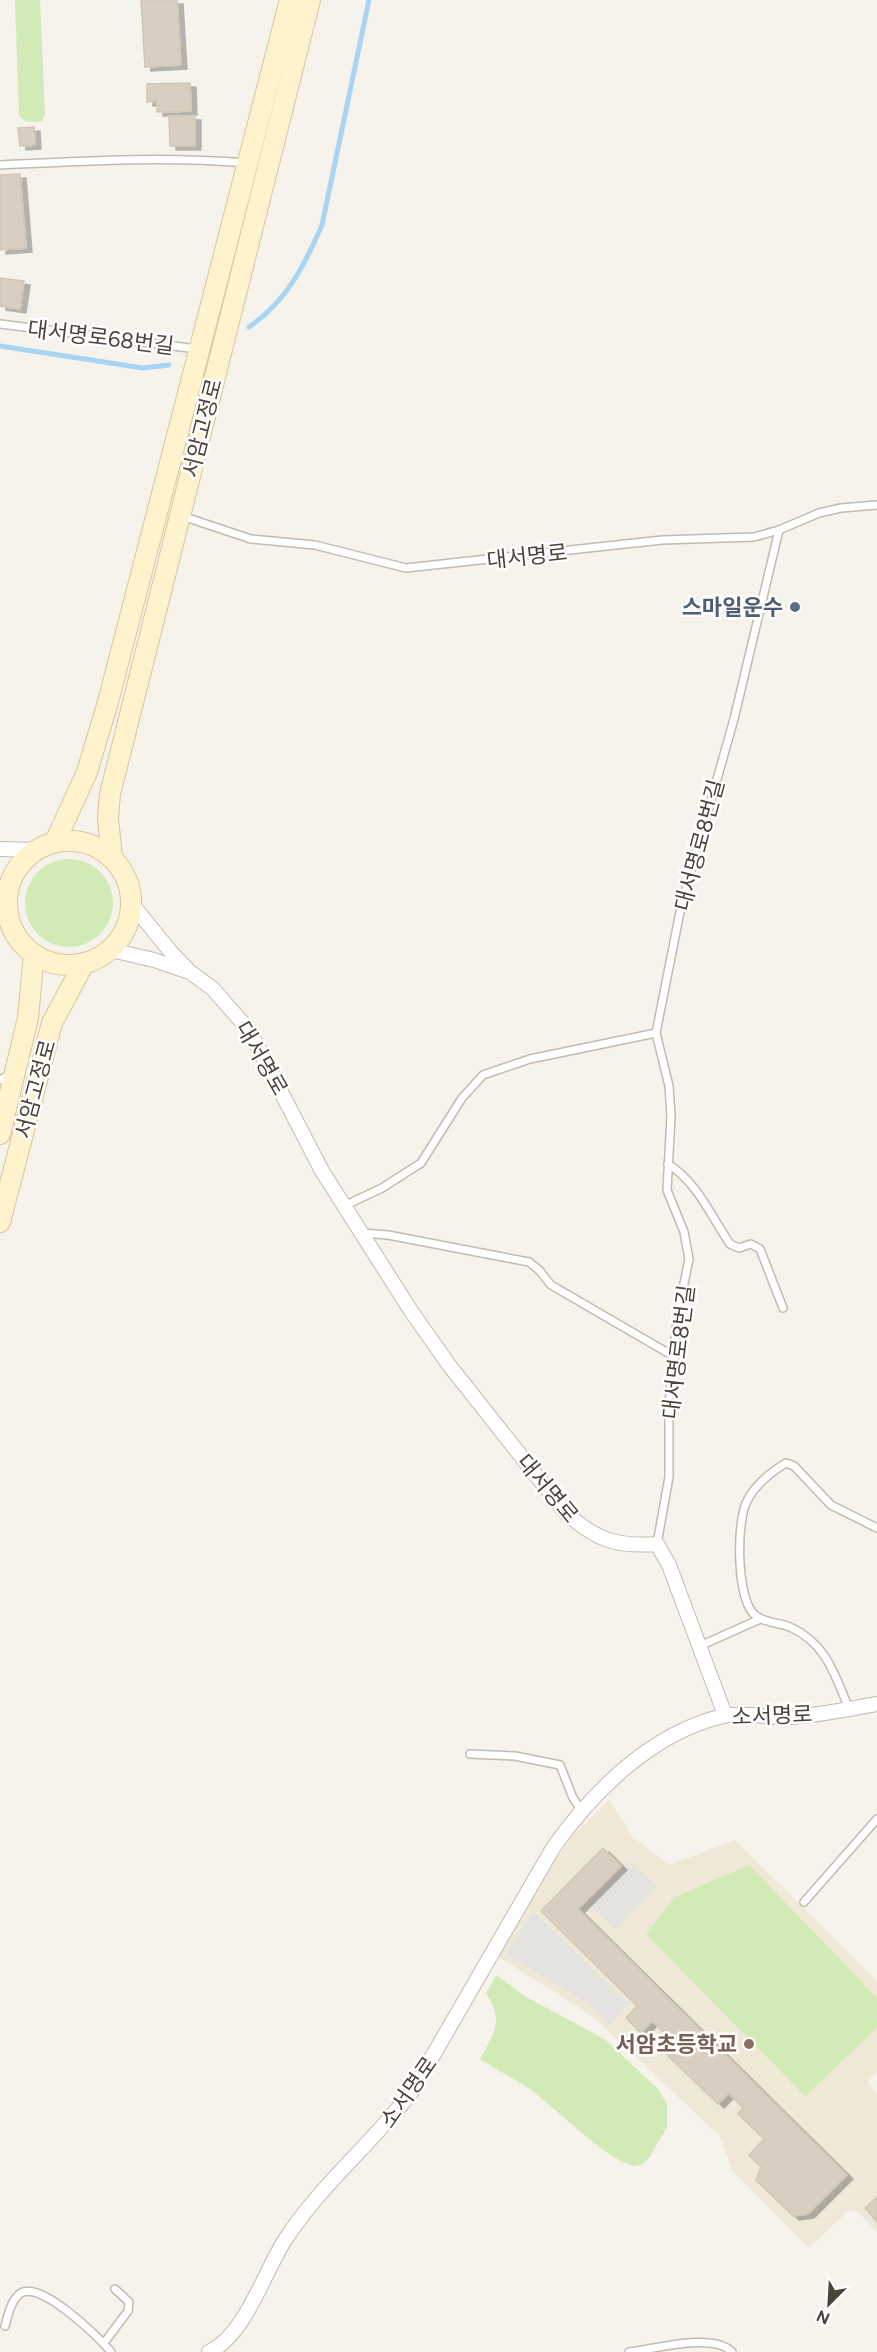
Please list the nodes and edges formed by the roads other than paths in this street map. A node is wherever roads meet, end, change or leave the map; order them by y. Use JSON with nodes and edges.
{"nodes":[{"id":1,"x":290,"y":0,"type":"edge"},
{"id":2,"x":310,"y":0,"type":"edge"},
{"id":3,"x":249,"y":164,"type":"junction"},
{"id":4,"x":0,"y":165,"type":"edge"},
{"id":5,"x":0,"y":324,"type":"edge"},
{"id":6,"x":201,"y":350,"type":"junction"},
{"id":7,"x":877,"y":505,"type":"edge"},
{"id":8,"x":179,"y":515,"type":"junction"},
{"id":9,"x":778,"y":530,"type":"junction"},
{"id":10,"x":55,"y":842,"type":"junction"},
{"id":11,"x":0,"y":849,"type":"edge"},
{"id":12,"x":36,"y":850,"type":"junction"},
{"id":13,"x":112,"y":858,"type":"junction"},
{"id":14,"x":3,"y":895,"type":"edge"},
{"id":15,"x":131,"y":903,"type":"junction"},
{"id":16,"x":111,"y":950,"type":"junction"},
{"id":17,"x":34,"y":954,"type":"junction"},
{"id":18,"x":84,"y":963,"type":"junction"},
{"id":19,"x":190,"y":972,"type":"junction"},
{"id":20,"x":656,"y":1033,"type":"junction"},
{"id":21,"x":8,"y":1076,"type":"edge"},
{"id":22,"x":0,"y":1134,"type":"edge"},
{"id":23,"x":668,"y":1164,"type":"junction"},
{"id":24,"x":344,"y":1206,"type":"junction"},
{"id":25,"x":0,"y":1222,"type":"edge"},
{"id":26,"x":362,"y":1233,"type":"junction"},
{"id":27,"x":783,"y":1308,"type":"dead end"},
{"id":28,"x":675,"y":1357,"type":"junction"},
{"id":29,"x":877,"y":1527,"type":"edge"},
{"id":30,"x":657,"y":1544,"type":"junction"},
{"id":31,"x":760,"y":1619,"type":"junction"},
{"id":32,"x":700,"y":1646,"type":"junction"},
{"id":33,"x":877,"y":1704,"type":"edge"},
{"id":34,"x":849,"y":1709,"type":"junction"},
{"id":35,"x":725,"y":1715,"type":"junction"},
{"id":36,"x":470,"y":1754,"type":"dead end"},
{"id":37,"x":582,"y":1811,"type":"junction"},
{"id":38,"x":877,"y":1819,"type":"edge"},
{"id":39,"x":804,"y":1902,"type":"dead end"},
{"id":40,"x":115,"y":2289,"type":"dead end"},
{"id":41,"x":5,"y":2326,"type":"dead end"},
{"id":42,"x":104,"y":2343,"type":"junction"},
{"id":43,"x":217,"y":2351,"type":"edge"},
{"id":44,"x":111,"y":2352,"type":"edge"},
{"id":45,"x":629,"y":2352,"type":"edge"},
{"id":46,"x":732,"y":2352,"type":"edge"}],
"edges":[{"from":1,"to":3,"type":"main road","name":"서암고정로"},
{"from":2,"to":8,"type":"main road","name":"서암고정로"},
{"from":3,"to":4,"type":"lane"},
{"from":3,"to":6,"type":"main road","name":"서암고정로"},
{"from":5,"to":6,"type":"lane","name":"대서명로68번길"},
{"from":6,"to":10,"type":"main road","name":"서암고정로"},
{"from":7,"to":9,"type":"lane","name":"대서명로"},
{"from":8,"to":9,"type":"lane","name":"대서명로"},
{"from":8,"to":13,"type":"main road","name":"서암고정로"},
{"from":9,"to":20,"type":"lane","name":"대서명로8번길"},
{"from":10,"to":12,"type":"main road"},
{"from":10,"to":13,"type":"main road"},
{"from":11,"to":12,"type":"street"},
{"from":12,"to":14,"type":"main road"},
{"from":13,"to":15,"type":"main road"},
{"from":14,"to":17,"type":"main road"},
{"from":15,"to":16,"type":"main road"},
{"from":15,"to":19,"type":"street","name":"대서명로"},
{"from":16,"to":18,"type":"main road"},
{"from":16,"to":19,"type":"street"},
{"from":17,"to":18,"type":"main road"},
{"from":17,"to":21,"type":"main road","name":"서암고정로"},
{"from":18,"to":25,"type":"main road","name":"서암고정로"},
{"from":19,"to":24,"type":"street","name":"대서명로"},
{"from":20,"to":23,"type":"lane","name":"대서명로8번길"},
{"from":20,"to":24,"type":"lane"},
{"from":21,"to":22,"type":"main road","name":"서암고정로"},
{"from":23,"to":27,"type":"lane"},
{"from":23,"to":28,"type":"lane","name":"대서명로8번길"},
{"from":24,"to":26,"type":"street","name":"대서명로"},
{"from":26,"to":28,"type":"lane"},
{"from":26,"to":30,"type":"street","name":"대서명로"},
{"from":28,"to":30,"type":"lane","name":"대서명로8번길"},
{"from":29,"to":31,"type":"lane"},
{"from":30,"to":32,"type":"street"},
{"from":31,"to":32,"type":"lane"},
{"from":31,"to":34,"type":"lane","name":"소서명로"},
{"from":32,"to":35,"type":"street"},
{"from":33,"to":34,"type":"street","name":"소서명로"},
{"from":34,"to":35,"type":"street","name":"소서명로"},
{"from":35,"to":37,"type":"street","name":"소서명로"},
{"from":36,"to":37,"type":"lane"},
{"from":37,"to":43,"type":"street","name":"소서명로"},
{"from":38,"to":39,"type":"lane"},
{"from":40,"to":42,"type":"lane"},
{"from":41,"to":42,"type":"lane"},
{"from":42,"to":44,"type":"lane"},
{"from":45,"to":46,"type":"lane"}]}
